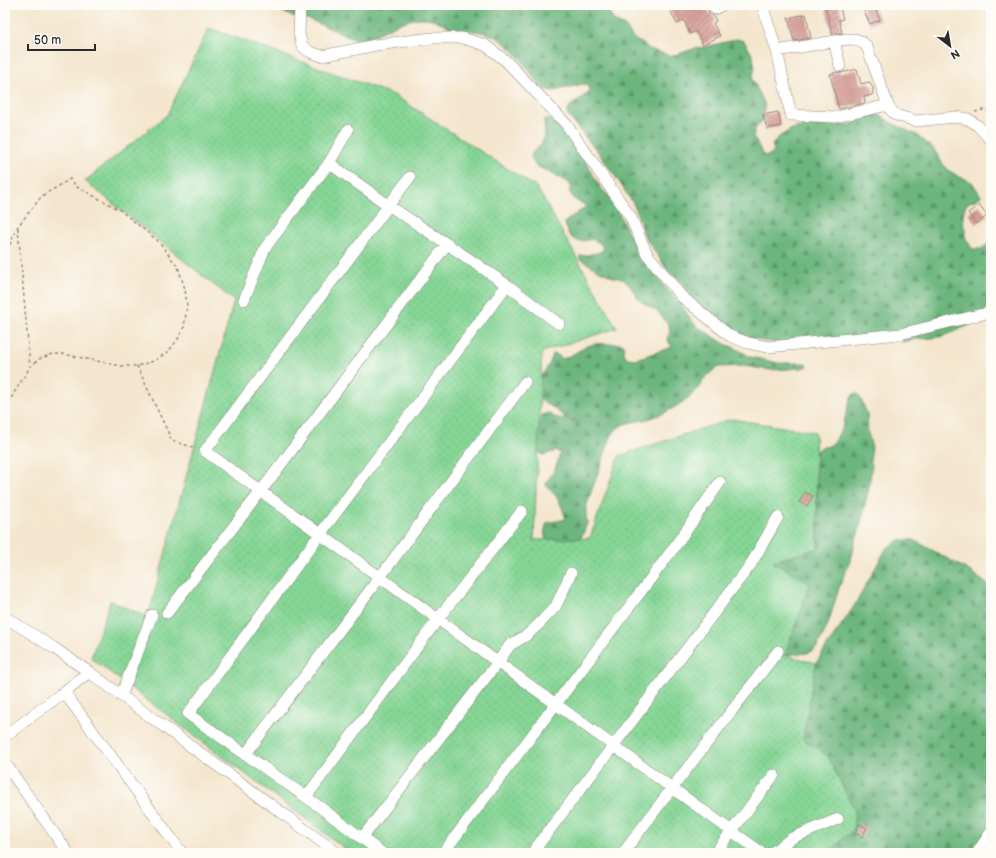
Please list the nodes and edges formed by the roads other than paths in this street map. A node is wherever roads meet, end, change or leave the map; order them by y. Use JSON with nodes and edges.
{"nodes":[{"id":1,"x":300,"y":5,"type":"edge"},
{"id":2,"x":762,"y":5,"type":"edge"},
{"id":3,"x":834,"y":41,"type":"junction"},
{"id":4,"x":778,"y":51,"type":"junction"},
{"id":5,"x":840,"y":66,"type":"dead end"},
{"id":6,"x":888,"y":105,"type":"junction"},
{"id":7,"x":348,"y":130,"type":"dead end"},
{"id":8,"x":991,"y":140,"type":"edge"},
{"id":9,"x":329,"y":163,"type":"junction"},
{"id":10,"x":410,"y":177,"type":"dead end"},
{"id":11,"x":388,"y":205,"type":"junction"},
{"id":12,"x":447,"y":244,"type":"junction"},
{"id":13,"x":507,"y":285,"type":"junction"},
{"id":14,"x":244,"y":300,"type":"dead end"},
{"id":15,"x":991,"y":312,"type":"edge"},
{"id":16,"x":559,"y":324,"type":"dead end"},
{"id":17,"x":525,"y":382,"type":"dead end"},
{"id":18,"x":720,"y":482,"type":"dead end"},
{"id":19,"x":261,"y":491,"type":"junction"},
{"id":20,"x":522,"y":511,"type":"dead end"},
{"id":21,"x":778,"y":517,"type":"dead end"},
{"id":22,"x":320,"y":534,"type":"junction"},
{"id":23,"x":571,"y":573,"type":"dead end"},
{"id":24,"x":380,"y":577,"type":"junction"},
{"id":25,"x":167,"y":614,"type":"dead end"},
{"id":26,"x":152,"y":615,"type":"dead end"},
{"id":27,"x":5,"y":617,"type":"edge"},
{"id":28,"x":438,"y":619,"type":"junction"},
{"id":29,"x":778,"y":651,"type":"dead end"},
{"id":30,"x":498,"y":662,"type":"junction"},
{"id":31,"x":89,"y":672,"type":"junction"},
{"id":32,"x":64,"y":692,"type":"junction"},
{"id":33,"x":121,"y":696,"type":"junction"},
{"id":34,"x":556,"y":704,"type":"junction"},
{"id":35,"x":5,"y":736,"type":"edge"},
{"id":36,"x":613,"y":746,"type":"junction"},
{"id":37,"x":245,"y":754,"type":"junction"},
{"id":38,"x":5,"y":763,"type":"edge"},
{"id":39,"x":774,"y":774,"type":"dead end"},
{"id":40,"x":672,"y":788,"type":"junction"},
{"id":41,"x":306,"y":797,"type":"junction"},
{"id":42,"x":838,"y":819,"type":"dead end"},
{"id":43,"x":732,"y":831,"type":"junction"},
{"id":44,"x":991,"y":832,"type":"edge"},
{"id":45,"x":362,"y":838,"type":"junction"},
{"id":46,"x":68,"y":853,"type":"edge"},
{"id":47,"x":182,"y":853,"type":"edge"},
{"id":48,"x":337,"y":853,"type":"edge"},
{"id":49,"x":382,"y":853,"type":"edge"},
{"id":50,"x":444,"y":853,"type":"edge"},
{"id":51,"x":532,"y":853,"type":"edge"},
{"id":52,"x":624,"y":853,"type":"edge"},
{"id":53,"x":715,"y":853,"type":"edge"},
{"id":54,"x":762,"y":853,"type":"edge"},
{"id":55,"x":772,"y":853,"type":"edge"},
{"id":56,"x":977,"y":853,"type":"edge"}],
"edges":[{"from":1,"to":15,"type":"street"},
{"from":2,"to":4,"type":"street"},
{"from":3,"to":4,"type":"street"},
{"from":3,"to":5,"type":"street"},
{"from":3,"to":6,"type":"street"},
{"from":4,"to":6,"type":"street"},
{"from":6,"to":8,"type":"street"},
{"from":7,"to":9,"type":"street"},
{"from":9,"to":11,"type":"street"},
{"from":9,"to":14,"type":"street"},
{"from":10,"to":11,"type":"street"},
{"from":11,"to":12,"type":"street"},
{"from":11,"to":19,"type":"street"},
{"from":12,"to":13,"type":"street"},
{"from":12,"to":19,"type":"street"},
{"from":13,"to":16,"type":"street"},
{"from":13,"to":22,"type":"street"},
{"from":17,"to":24,"type":"street"},
{"from":18,"to":34,"type":"street"},
{"from":19,"to":22,"type":"street"},
{"from":19,"to":25,"type":"street"},
{"from":20,"to":28,"type":"street"},
{"from":21,"to":36,"type":"street"},
{"from":22,"to":24,"type":"street"},
{"from":22,"to":37,"type":"street"},
{"from":23,"to":30,"type":"street"},
{"from":24,"to":28,"type":"street"},
{"from":24,"to":37,"type":"street"},
{"from":26,"to":33,"type":"street"},
{"from":27,"to":31,"type":"street"},
{"from":28,"to":30,"type":"street"},
{"from":28,"to":41,"type":"street"},
{"from":29,"to":40,"type":"street"},
{"from":30,"to":34,"type":"street"},
{"from":30,"to":45,"type":"street"},
{"from":31,"to":32,"type":"street"},
{"from":31,"to":33,"type":"street"},
{"from":32,"to":35,"type":"street"},
{"from":32,"to":47,"type":"street"},
{"from":33,"to":48,"type":"street"},
{"from":34,"to":36,"type":"street"},
{"from":34,"to":50,"type":"street"},
{"from":36,"to":40,"type":"street"},
{"from":36,"to":51,"type":"street"},
{"from":37,"to":41,"type":"street"},
{"from":38,"to":46,"type":"street"},
{"from":39,"to":43,"type":"street"},
{"from":40,"to":43,"type":"street"},
{"from":40,"to":52,"type":"street"},
{"from":41,"to":45,"type":"street"},
{"from":42,"to":55,"type":"street"},
{"from":43,"to":53,"type":"street"},
{"from":43,"to":54,"type":"street"},
{"from":44,"to":56,"type":"street"},
{"from":45,"to":49,"type":"street"}]}
